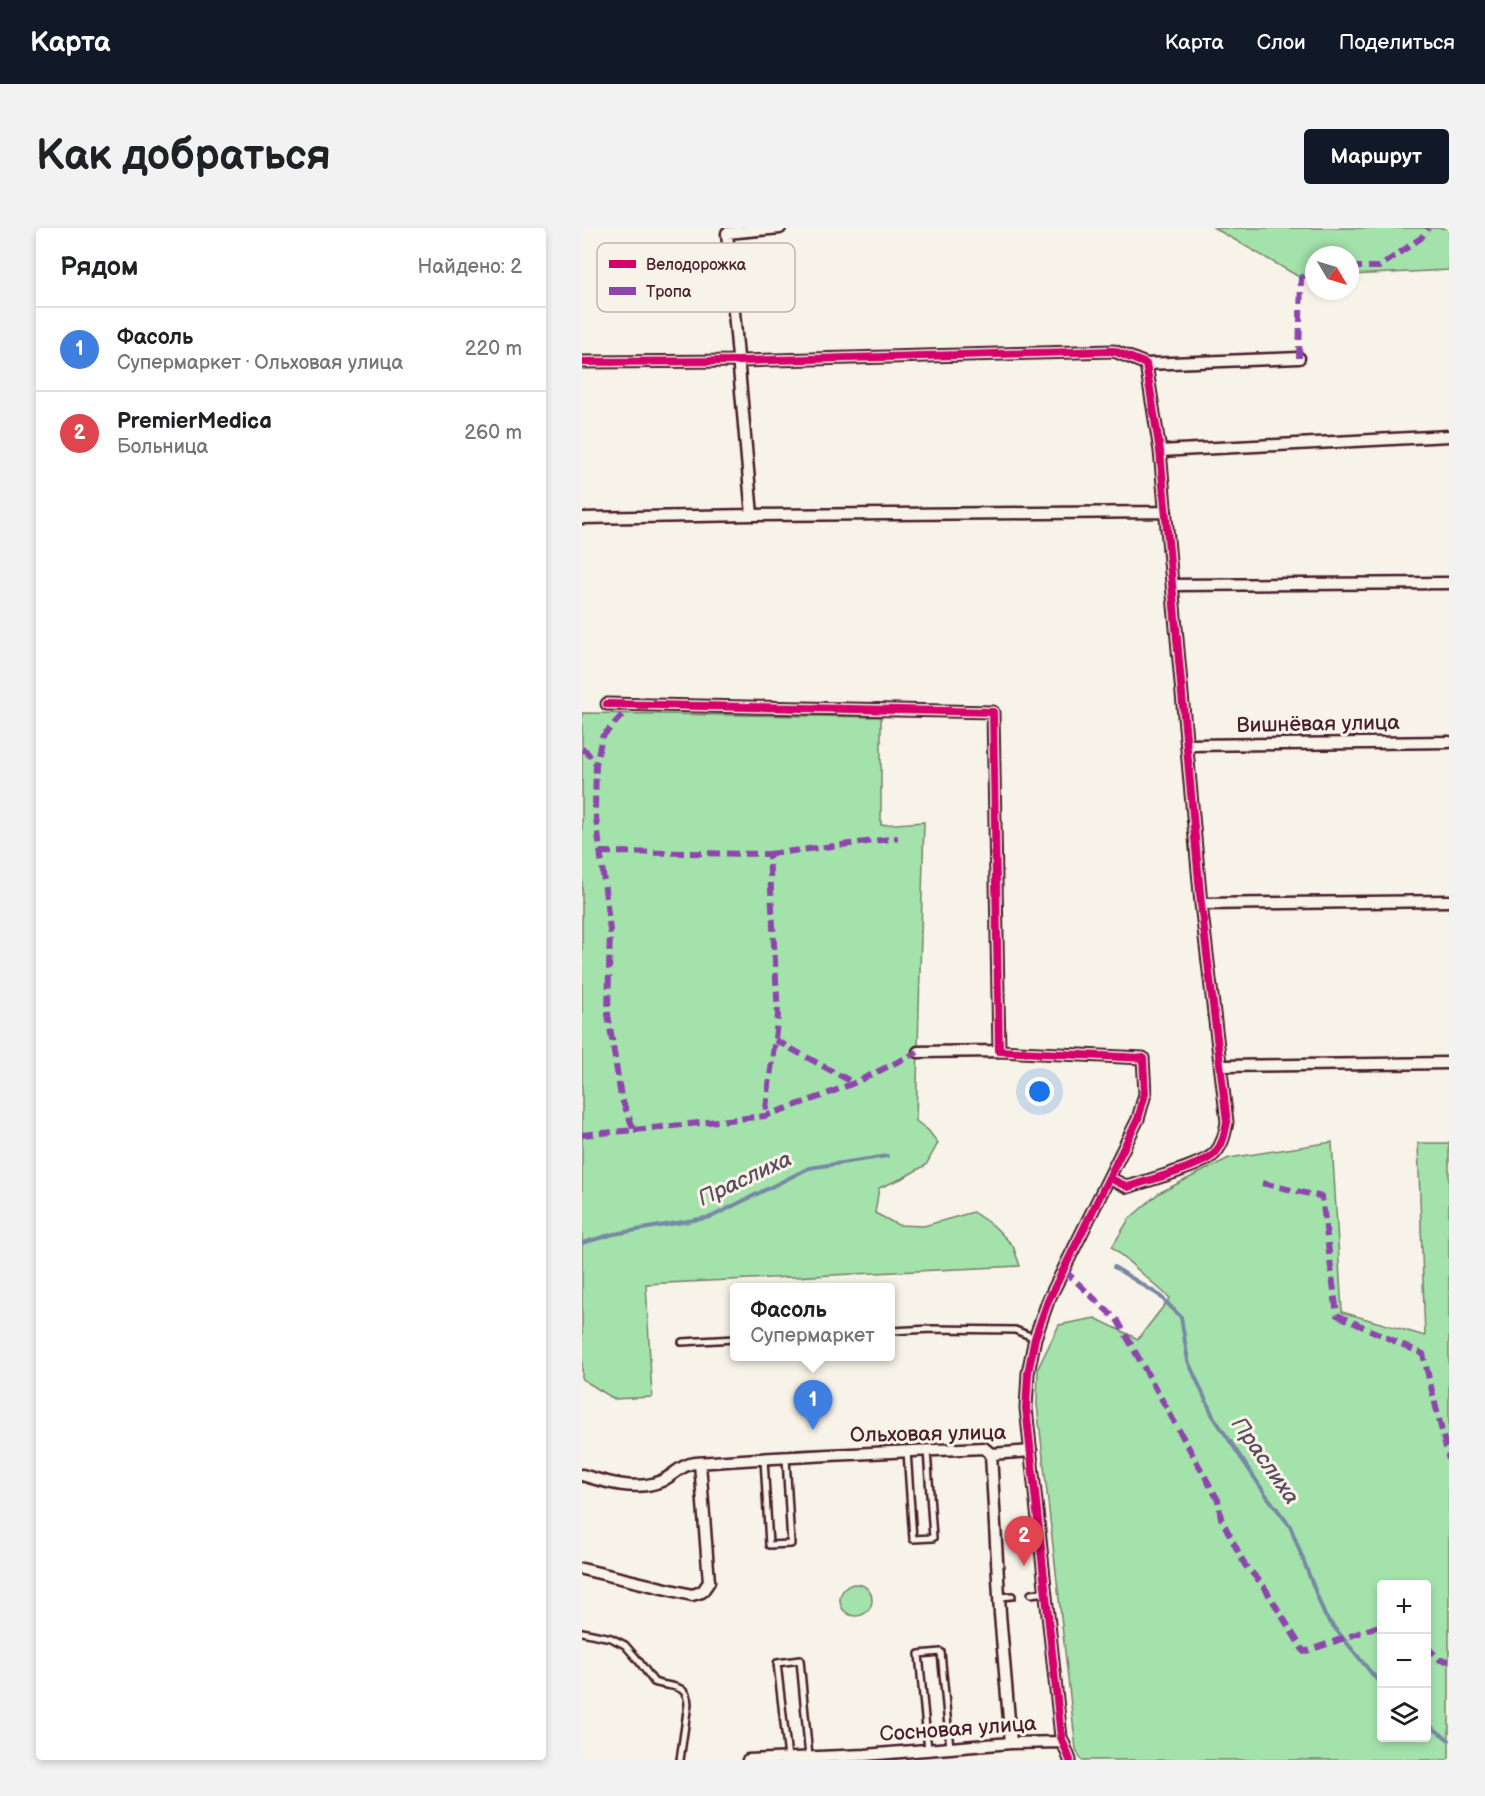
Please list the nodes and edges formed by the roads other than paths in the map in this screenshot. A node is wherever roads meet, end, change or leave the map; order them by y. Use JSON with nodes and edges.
{"nodes":[{"id":1,"x":780,"y":228,"type":"edge"},
{"id":2,"x":728,"y":243,"type":"edge"},
{"id":3,"x":734,"y":312,"type":"edge"},
{"id":4,"x":1299,"y":358,"type":"dead end"},
{"id":5,"x":739,"y":361,"type":"junction"},
{"id":6,"x":582,"y":362,"type":"edge"},
{"id":7,"x":1146,"y":364,"type":"junction"},
{"id":8,"x":1449,"y":436,"type":"edge"},
{"id":9,"x":1160,"y":451,"type":"junction"},
{"id":10,"x":1166,"y":512,"type":"junction"},
{"id":11,"x":752,"y":515,"type":"junction"},
{"id":12,"x":582,"y":518,"type":"edge"},
{"id":13,"x":1449,"y":583,"type":"edge"},
{"id":14,"x":1173,"y":585,"type":"junction"},
{"id":15,"x":606,"y":704,"type":"dead end"},
{"id":16,"x":1449,"y":742,"type":"edge"},
{"id":17,"x":1187,"y":745,"type":"junction"},
{"id":18,"x":1449,"y":902,"type":"edge"},
{"id":19,"x":1202,"y":904,"type":"junction"},
{"id":20,"x":999,"y":1051,"type":"junction"},
{"id":21,"x":918,"y":1052,"type":"dead end"},
{"id":22,"x":1449,"y":1063,"type":"edge"},
{"id":23,"x":1222,"y":1066,"type":"junction"},
{"id":24,"x":1109,"y":1178,"type":"junction"},
{"id":25,"x":895,"y":1331,"type":"edge"},
{"id":26,"x":1035,"y":1338,"type":"junction"},
{"id":27,"x":730,"y":1339,"type":"edge"},
{"id":28,"x":682,"y":1342,"type":"dead end"},
{"id":29,"x":927,"y":1450,"type":"junction"},
{"id":30,"x":907,"y":1451,"type":"junction"},
{"id":31,"x":1030,"y":1451,"type":"junction"},
{"id":32,"x":991,"y":1454,"type":"junction"},
{"id":33,"x":786,"y":1458,"type":"junction"},
{"id":34,"x":764,"y":1459,"type":"junction"},
{"id":35,"x":700,"y":1463,"type":"junction"},
{"id":36,"x":584,"y":1474,"type":"edge"},
{"id":37,"x":582,"y":1569,"type":"edge"},
{"id":38,"x":1045,"y":1592,"type":"junction"},
{"id":39,"x":1032,"y":1594,"type":"dead end"},
{"id":40,"x":1012,"y":1596,"type":"dead end"},
{"id":41,"x":1000,"y":1597,"type":"junction"},
{"id":42,"x":582,"y":1632,"type":"edge"},
{"id":43,"x":1063,"y":1742,"type":"junction"},
{"id":44,"x":1011,"y":1743,"type":"junction"},
{"id":45,"x":950,"y":1748,"type":"junction"},
{"id":46,"x":928,"y":1750,"type":"junction"},
{"id":47,"x":809,"y":1757,"type":"junction"},
{"id":48,"x":788,"y":1758,"type":"junction"},
{"id":49,"x":680,"y":1760,"type":"edge"},
{"id":50,"x":748,"y":1760,"type":"edge"},
{"id":51,"x":1070,"y":1760,"type":"edge"}],
"edges":[{"from":1,"to":2,"type":"street"},
{"from":3,"to":5,"type":"street"},
{"from":4,"to":7,"type":"street"},
{"from":5,"to":6,"type":"street"},
{"from":5,"to":7,"type":"street"},
{"from":5,"to":11,"type":"street"},
{"from":7,"to":9,"type":"street"},
{"from":8,"to":9,"type":"street"},
{"from":9,"to":10,"type":"street"},
{"from":10,"to":11,"type":"street"},
{"from":10,"to":14,"type":"street"},
{"from":11,"to":12,"type":"street"},
{"from":13,"to":14,"type":"street"},
{"from":14,"to":17,"type":"street"},
{"from":15,"to":20,"type":"street"},
{"from":16,"to":17,"type":"street","name":"Вишнёвая улица"},
{"from":17,"to":19,"type":"street"},
{"from":18,"to":19,"type":"street"},
{"from":19,"to":23,"type":"street"},
{"from":20,"to":21,"type":"street"},
{"from":20,"to":24,"type":"street"},
{"from":22,"to":23,"type":"street"},
{"from":23,"to":24,"type":"street"},
{"from":24,"to":26,"type":"street"},
{"from":25,"to":26,"type":"lane"},
{"from":26,"to":31,"type":"street"},
{"from":27,"to":28,"type":"lane"},
{"from":29,"to":30,"type":"street","name":"Ольховая улица"},
{"from":29,"to":30,"type":"lane"},
{"from":29,"to":32,"type":"street","name":"Ольховая улица"},
{"from":30,"to":33,"type":"street","name":"Ольховая улица"},
{"from":31,"to":32,"type":"street","name":"Ольховая улица"},
{"from":31,"to":38,"type":"street"},
{"from":32,"to":41,"type":"street"},
{"from":33,"to":34,"type":"street","name":"Ольховая улица"},
{"from":33,"to":34,"type":"lane"},
{"from":34,"to":35,"type":"street","name":"Ольховая улица"},
{"from":35,"to":36,"type":"street","name":"Ольховая улица"},
{"from":35,"to":37,"type":"street"},
{"from":38,"to":39,"type":"lane"},
{"from":38,"to":43,"type":"street"},
{"from":40,"to":41,"type":"lane"},
{"from":41,"to":44,"type":"street"},
{"from":42,"to":49,"type":"lane"},
{"from":43,"to":44,"type":"street","name":"Сосновая улица"},
{"from":43,"to":51,"type":"street"},
{"from":44,"to":45,"type":"street","name":"Сосновая улица"},
{"from":45,"to":46,"type":"street","name":"Сосновая улица"},
{"from":45,"to":46,"type":"lane"},
{"from":46,"to":47,"type":"street","name":"Сосновая улица"},
{"from":47,"to":48,"type":"street","name":"Сосновая улица"},
{"from":47,"to":48,"type":"lane"},
{"from":48,"to":50,"type":"street","name":"Сосновая улица"}]}
